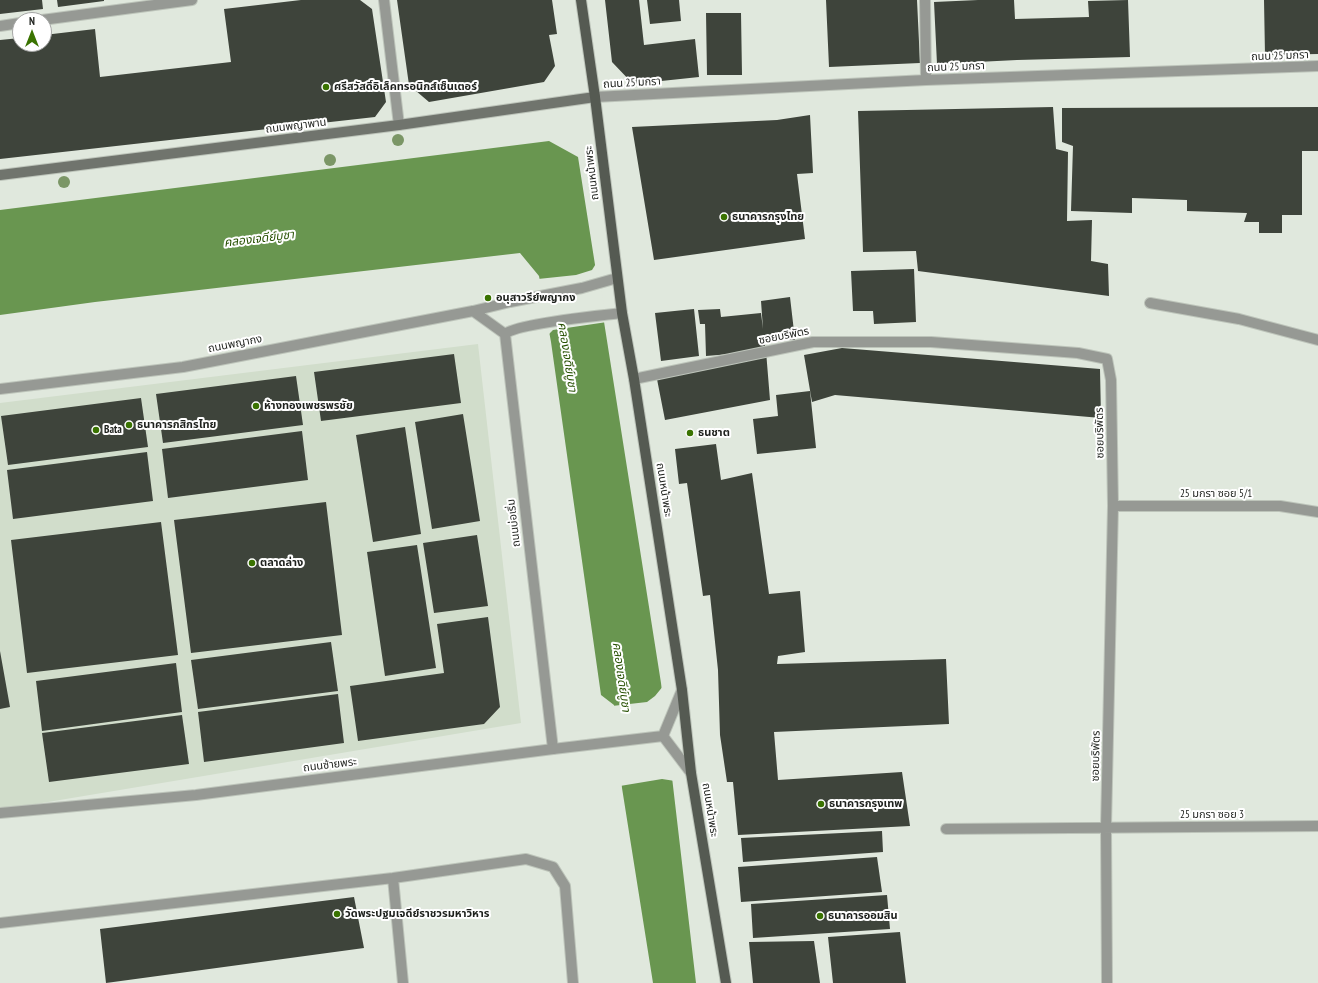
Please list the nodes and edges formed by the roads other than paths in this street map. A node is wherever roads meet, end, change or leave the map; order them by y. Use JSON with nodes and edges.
{"nodes":[{"id":1,"x":192,"y":0,"type":"edge"},
{"id":2,"x":384,"y":0,"type":"edge"},
{"id":3,"x":581,"y":0,"type":"edge"},
{"id":4,"x":925,"y":0,"type":"edge"},
{"id":5,"x":52,"y":19,"type":"edge"},
{"id":6,"x":12,"y":24,"type":"edge"},
{"id":7,"x":0,"y":26,"type":"edge"},
{"id":8,"x":1318,"y":66,"type":"edge"},
{"id":9,"x":926,"y":80,"type":"junction"},
{"id":10,"x":595,"y":97,"type":"junction"},
{"id":11,"x":399,"y":125,"type":"junction"},
{"id":12,"x":0,"y":175,"type":"edge"},
{"id":13,"x":617,"y":278,"type":"junction"},
{"id":14,"x":1150,"y":303,"type":"dead end"},
{"id":15,"x":473,"y":311,"type":"junction"},
{"id":16,"x":622,"y":313,"type":"junction"},
{"id":17,"x":505,"y":334,"type":"junction"},
{"id":18,"x":1318,"y":340,"type":"edge"},
{"id":19,"x":634,"y":379,"type":"junction"},
{"id":20,"x":0,"y":389,"type":"edge"},
{"id":21,"x":1113,"y":506,"type":"junction"},
{"id":22,"x":1318,"y":512,"type":"edge"},
{"id":23,"x":682,"y":690,"type":"junction"},
{"id":24,"x":663,"y":736,"type":"junction"},
{"id":25,"x":553,"y":748,"type":"junction"},
{"id":26,"x":691,"y":773,"type":"junction"},
{"id":27,"x":0,"y":813,"type":"edge"},
{"id":28,"x":1318,"y":826,"type":"edge"},
{"id":29,"x":1106,"y":827,"type":"junction"},
{"id":30,"x":946,"y":829,"type":"dead end"},
{"id":31,"x":393,"y":878,"type":"junction"},
{"id":32,"x":0,"y":923,"type":"edge"},
{"id":33,"x":404,"y":983,"type":"edge"},
{"id":34,"x":574,"y":983,"type":"edge"},
{"id":35,"x":726,"y":983,"type":"edge"},
{"id":36,"x":1107,"y":983,"type":"edge"}],
"edges":[{"from":1,"to":5,"type":"street"},
{"from":2,"to":11,"type":"street"},
{"from":3,"to":10,"type":"main road","name":"ถนนหน้าพระ"},
{"from":4,"to":9,"type":"street"},
{"from":6,"to":7,"type":"street"},
{"from":8,"to":9,"type":"street","name":"ถนน 25 มกรา"},
{"from":9,"to":10,"type":"street","name":"ถนน 25 มกรา"},
{"from":10,"to":11,"type":"main road","name":"ถนนพญาพาน"},
{"from":10,"to":13,"type":"main road","name":"ถนนหน้าพระ"},
{"from":11,"to":12,"type":"main road","name":"ถนนพญาพาน"},
{"from":13,"to":15,"type":"street","name":"ถนนพญากง"},
{"from":13,"to":16,"type":"main road","name":"ถนนหน้าพระ"},
{"from":14,"to":18,"type":"street"},
{"from":15,"to":17,"type":"street"},
{"from":15,"to":20,"type":"street","name":"ถนนพญากง"},
{"from":16,"to":17,"type":"street"},
{"from":16,"to":19,"type":"main road","name":"ถนนหน้าพระ"},
{"from":17,"to":25,"type":"street","name":"ถนนบ่อเริ่ม"},
{"from":19,"to":21,"type":"street","name":"ซอยบริพัตร"},
{"from":19,"to":23,"type":"main road","name":"ถนนหน้าพระ"},
{"from":21,"to":22,"type":"street","name":"25 มกรา ซอย 5/1"},
{"from":21,"to":29,"type":"street","name":"ซอยบริพัตร"},
{"from":23,"to":24,"type":"street"},
{"from":23,"to":26,"type":"main road","name":"ถนนหน้าพระ"},
{"from":24,"to":25,"type":"street","name":"ถนนซ้ายพระ"},
{"from":24,"to":26,"type":"street"},
{"from":25,"to":27,"type":"street","name":"ถนนซ้ายพระ"},
{"from":26,"to":35,"type":"main road","name":"ถนนหน้าพระ"},
{"from":28,"to":29,"type":"street","name":"25 มกรา ซอย 3"},
{"from":29,"to":30,"type":"street","name":"25 มกรา ซอย 3"},
{"from":29,"to":36,"type":"street","name":"ซอยบริพัตร"},
{"from":31,"to":32,"type":"street"},
{"from":31,"to":33,"type":"street"},
{"from":31,"to":34,"type":"street"}]}
